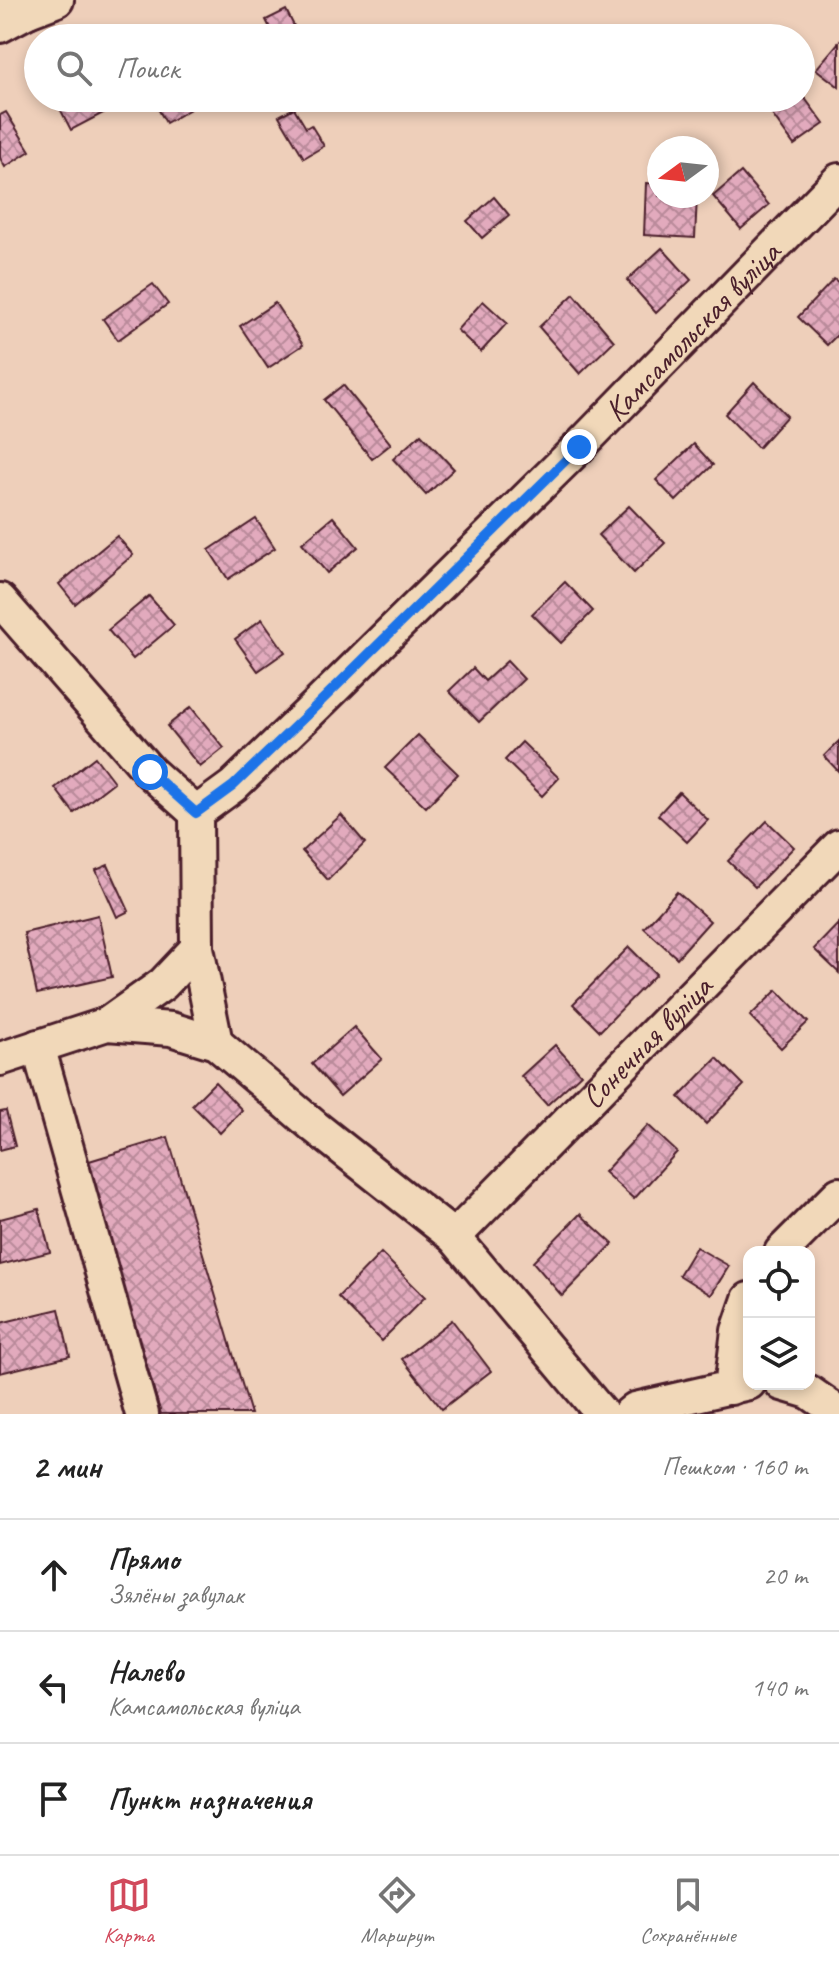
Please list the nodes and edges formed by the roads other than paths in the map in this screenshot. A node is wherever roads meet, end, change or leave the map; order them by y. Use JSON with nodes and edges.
{"nodes":[{"id":1,"x":32,"y":4,"type":"edge"},
{"id":2,"x":0,"y":26,"type":"edge"},
{"id":3,"x":839,"y":180,"type":"edge"},
{"id":4,"x":0,"y":600,"type":"edge"},
{"id":5,"x":196,"y":813,"type":"junction"},
{"id":6,"x":839,"y":846,"type":"edge"},
{"id":7,"x":197,"y":948,"type":"junction"},
{"id":8,"x":107,"y":1024,"type":"junction"},
{"id":9,"x":216,"y":1043,"type":"junction"},
{"id":10,"x":38,"y":1046,"type":"junction"},
{"id":11,"x":0,"y":1059,"type":"edge"},
{"id":12,"x":839,"y":1194,"type":"edge"},
{"id":13,"x":454,"y":1237,"type":"junction"},
{"id":14,"x":787,"y":1246,"type":"edge"},
{"id":15,"x":743,"y":1316,"type":"edge"},
{"id":16,"x":740,"y":1385,"type":"edge"},
{"id":17,"x":802,"y":1390,"type":"edge"},
{"id":18,"x":839,"y":1413,"type":"edge"},
{"id":19,"x":142,"y":1414,"type":"edge"},
{"id":20,"x":602,"y":1414,"type":"edge"},
{"id":21,"x":629,"y":1414,"type":"edge"}],
"edges":[{"from":1,"to":2,"type":"street"},
{"from":3,"to":5,"type":"street","name":"Камсамольская вуліца"},
{"from":4,"to":5,"type":"street"},
{"from":5,"to":7,"type":"street"},
{"from":6,"to":13,"type":"street","name":"Сонечная вуліца"},
{"from":7,"to":8,"type":"street"},
{"from":7,"to":9,"type":"street"},
{"from":8,"to":9,"type":"street"},
{"from":8,"to":10,"type":"street"},
{"from":9,"to":13,"type":"street"},
{"from":10,"to":11,"type":"street"},
{"from":10,"to":19,"type":"street"},
{"from":12,"to":14,"type":"street"},
{"from":13,"to":20,"type":"street"},
{"from":15,"to":16,"type":"street"},
{"from":16,"to":21,"type":"street"},
{"from":17,"to":18,"type":"street"}]}
